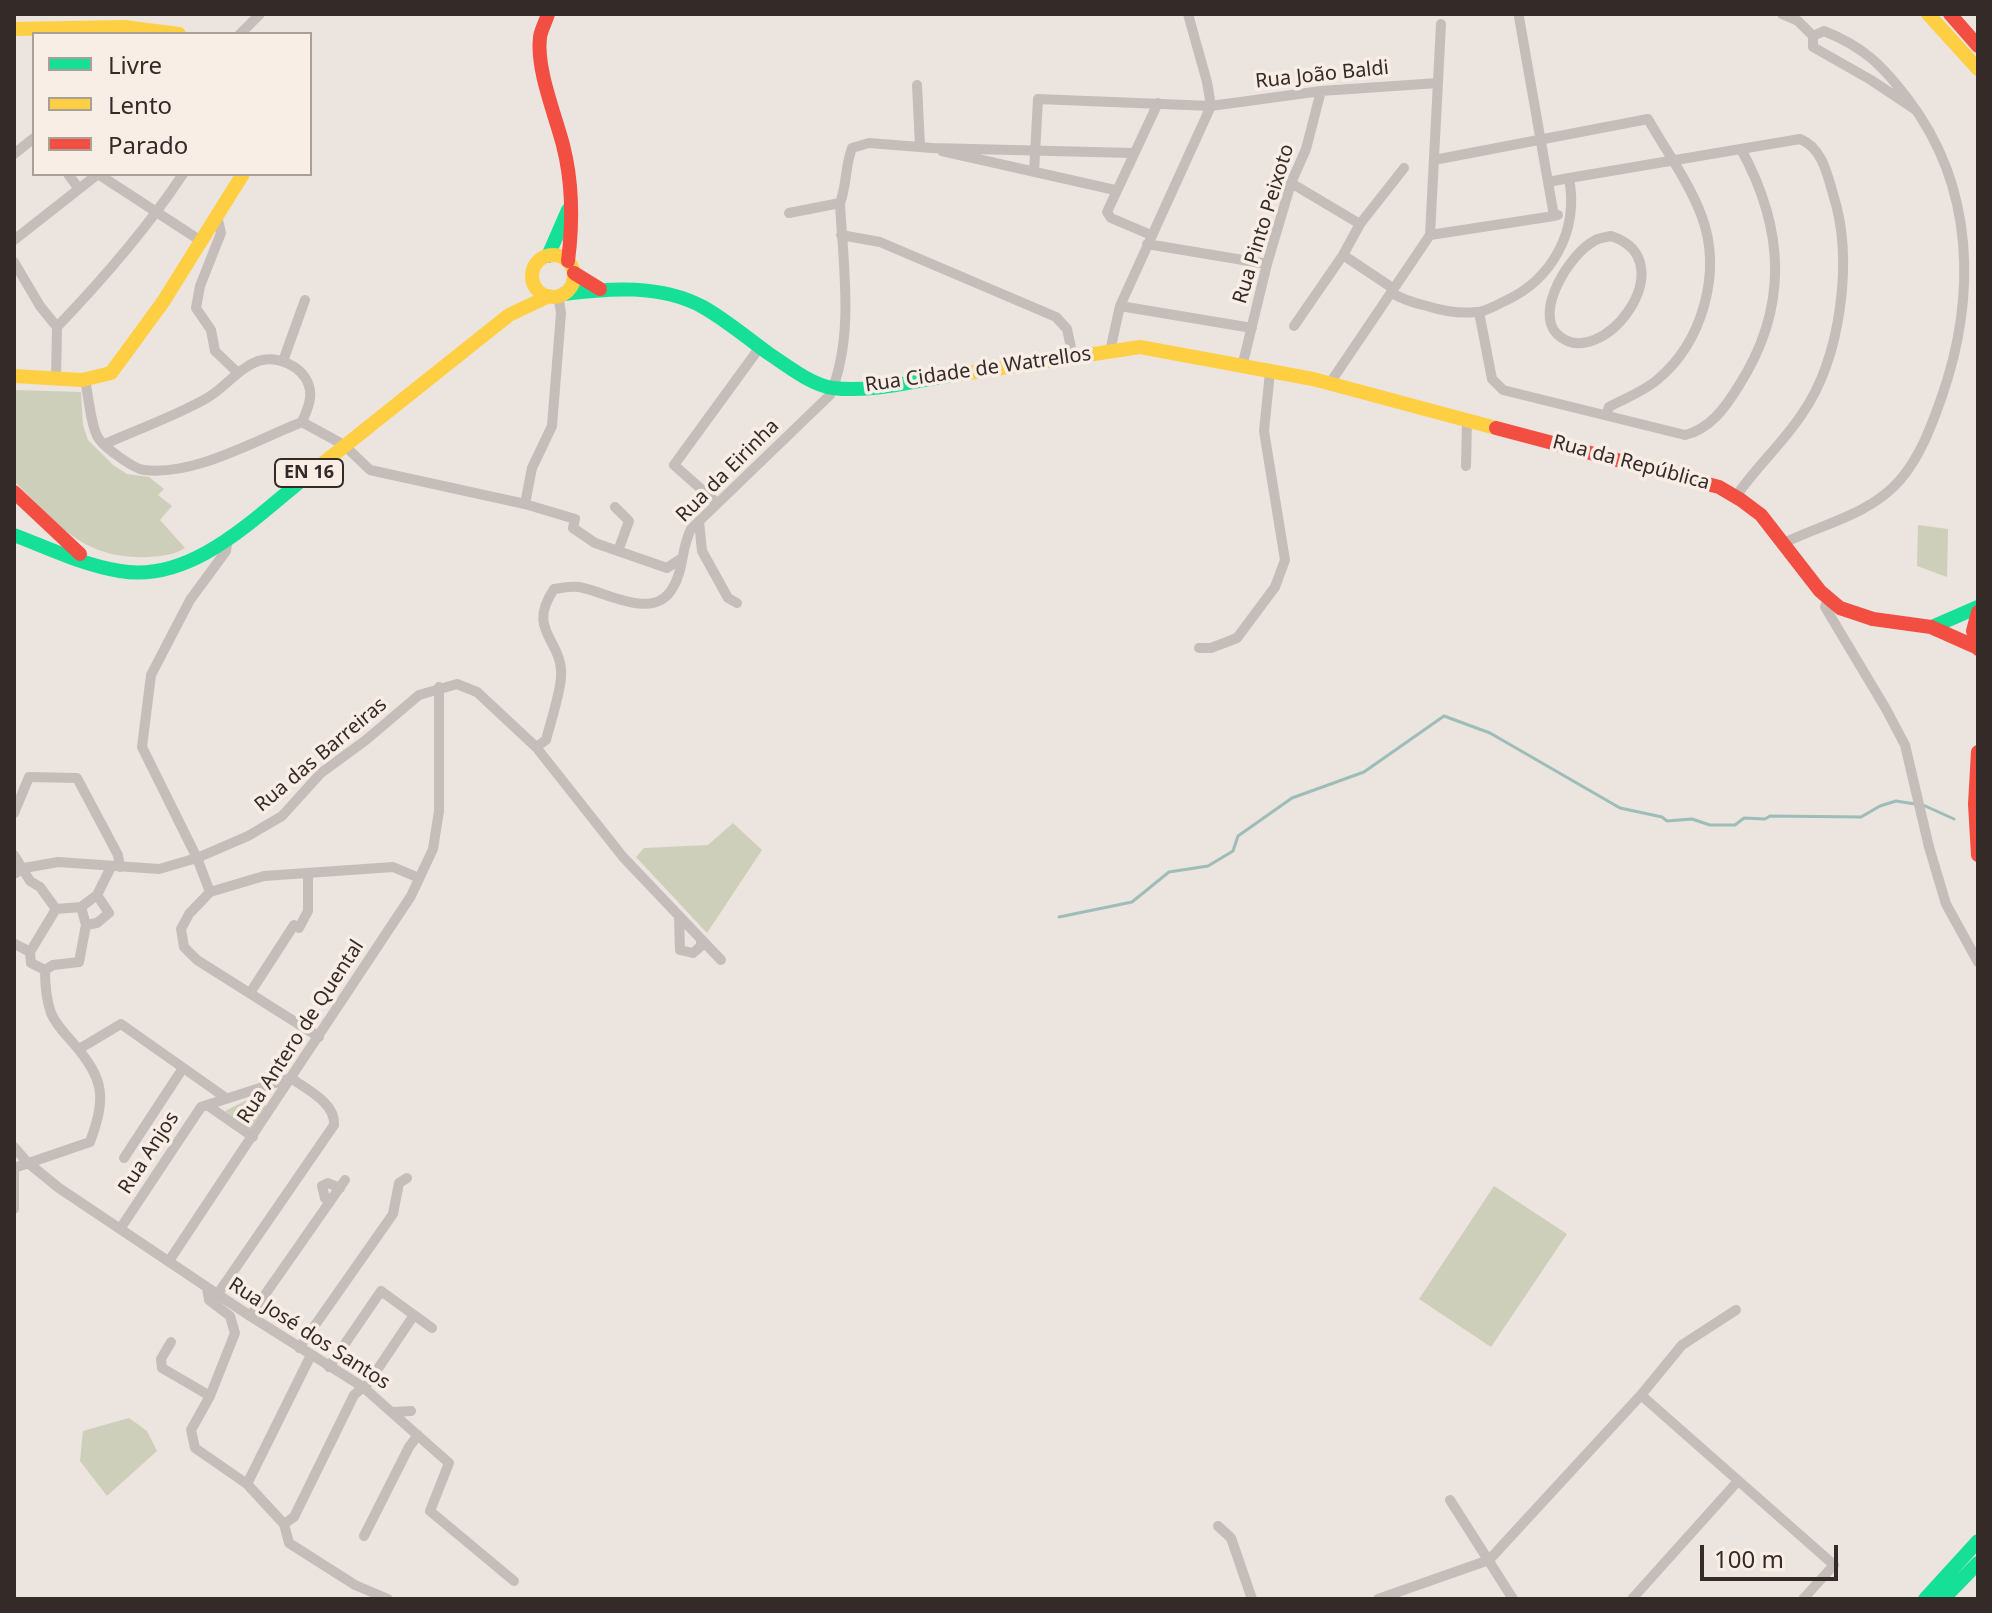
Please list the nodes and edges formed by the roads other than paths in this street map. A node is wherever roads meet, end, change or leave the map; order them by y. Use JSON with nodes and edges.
{"nodes":[{"id":1,"x":260,"y":14,"type":"edge"},
{"id":2,"x":548,"y":14,"type":"edge"},
{"id":3,"x":1188,"y":14,"type":"edge"},
{"id":4,"x":1782,"y":14,"type":"edge"},
{"id":5,"x":1928,"y":14,"type":"edge"},
{"id":6,"x":1950,"y":14,"type":"edge"},
{"id":7,"x":1519,"y":17,"type":"dead end"},
{"id":8,"x":104,"y":21,"type":"edge"},
{"id":9,"x":1441,"y":24,"type":"dead end"},
{"id":10,"x":14,"y":29,"type":"edge"},
{"id":11,"x":174,"y":32,"type":"edge"},
{"id":12,"x":242,"y":32,"type":"edge"},
{"id":13,"x":1813,"y":36,"type":"junction"},
{"id":14,"x":1978,"y":46,"type":"edge"},
{"id":15,"x":1978,"y":69,"type":"edge"},
{"id":16,"x":1438,"y":83,"type":"junction"},
{"id":17,"x":917,"y":85,"type":"dead end"},
{"id":18,"x":1321,"y":91,"type":"junction"},
{"id":19,"x":1158,"y":103,"type":"junction"},
{"id":20,"x":1211,"y":106,"type":"junction"},
{"id":21,"x":1916,"y":110,"type":"junction"},
{"id":22,"x":1540,"y":139,"type":"junction"},
{"id":23,"x":32,"y":140,"type":"edge"},
{"id":24,"x":920,"y":146,"type":"junction"},
{"id":25,"x":932,"y":148,"type":"junction"},
{"id":26,"x":1741,"y":149,"type":"junction"},
{"id":27,"x":1036,"y":150,"type":"junction"},
{"id":28,"x":1133,"y":153,"type":"junction"},
{"id":29,"x":14,"y":154,"type":"edge"},
{"id":30,"x":1434,"y":160,"type":"junction"},
{"id":31,"x":1671,"y":161,"type":"junction"},
{"id":32,"x":1404,"y":168,"type":"dead end"},
{"id":33,"x":1034,"y":172,"type":"junction"},
{"id":34,"x":69,"y":176,"type":"edge"},
{"id":35,"x":95,"y":176,"type":"edge"},
{"id":36,"x":101,"y":176,"type":"edge"},
{"id":37,"x":182,"y":176,"type":"edge"},
{"id":38,"x":242,"y":176,"type":"edge"},
{"id":39,"x":1569,"y":178,"type":"junction"},
{"id":40,"x":1548,"y":182,"type":"junction"},
{"id":41,"x":1291,"y":183,"type":"junction"},
{"id":42,"x":79,"y":189,"type":"junction"},
{"id":43,"x":1115,"y":190,"type":"junction"},
{"id":44,"x":572,"y":202,"type":"junction"},
{"id":45,"x":840,"y":203,"type":"junction"},
{"id":46,"x":158,"y":211,"type":"junction"},
{"id":47,"x":789,"y":213,"type":"dead end"},
{"id":48,"x":1572,"y":213,"type":"junction"},
{"id":49,"x":217,"y":216,"type":"junction"},
{"id":50,"x":1554,"y":216,"type":"junction"},
{"id":51,"x":1360,"y":224,"type":"junction"},
{"id":52,"x":841,"y":235,"type":"junction"},
{"id":53,"x":1430,"y":235,"type":"junction"},
{"id":54,"x":14,"y":240,"type":"edge"},
{"id":55,"x":1149,"y":240,"type":"junction"},
{"id":56,"x":201,"y":241,"type":"junction"},
{"id":57,"x":1564,"y":245,"type":"junction"},
{"id":58,"x":1580,"y":253,"type":"junction"},
{"id":59,"x":1343,"y":255,"type":"junction"},
{"id":60,"x":548,"y":256,"type":"junction"},
{"id":61,"x":14,"y":262,"type":"edge"},
{"id":62,"x":1267,"y":264,"type":"junction"},
{"id":63,"x":571,"y":267,"type":"junction"},
{"id":64,"x":1540,"y":278,"type":"junction"},
{"id":65,"x":532,"y":279,"type":"junction"},
{"id":66,"x":1556,"y":287,"type":"junction"},
{"id":67,"x":600,"y":289,"type":"junction"},
{"id":68,"x":1393,"y":291,"type":"junction"},
{"id":69,"x":557,"y":295,"type":"junction"},
{"id":70,"x":305,"y":300,"type":"dead end"},
{"id":71,"x":1120,"y":306,"type":"junction"},
{"id":72,"x":1479,"y":312,"type":"junction"},
{"id":73,"x":509,"y":315,"type":"junction"},
{"id":74,"x":1294,"y":326,"type":"dead end"},
{"id":75,"x":57,"y":327,"type":"junction"},
{"id":76,"x":1252,"y":328,"type":"junction"},
{"id":77,"x":760,"y":347,"type":"junction"},
{"id":78,"x":1110,"y":351,"type":"junction"},
{"id":79,"x":1073,"y":357,"type":"junction"},
{"id":80,"x":283,"y":361,"type":"junction"},
{"id":81,"x":1242,"y":367,"type":"junction"},
{"id":82,"x":237,"y":372,"type":"junction"},
{"id":83,"x":1270,"y":372,"type":"junction"},
{"id":84,"x":14,"y":376,"type":"edge"},
{"id":85,"x":56,"y":379,"type":"junction"},
{"id":86,"x":85,"y":379,"type":"junction"},
{"id":87,"x":1330,"y":383,"type":"junction"},
{"id":88,"x":826,"y":391,"type":"junction"},
{"id":89,"x":1606,"y":415,"type":"junction"},
{"id":90,"x":1467,"y":421,"type":"junction"},
{"id":91,"x":302,"y":422,"type":"junction"},
{"id":92,"x":105,"y":444,"type":"junction"},
{"id":93,"x":344,"y":445,"type":"junction"},
{"id":94,"x":1466,"y":466,"type":"dead end"},
{"id":95,"x":14,"y":492,"type":"edge"},
{"id":96,"x":1737,"y":495,"type":"junction"},
{"id":97,"x":717,"y":503,"type":"junction"},
{"id":98,"x":525,"y":504,"type":"junction"},
{"id":99,"x":615,"y":507,"type":"dead end"},
{"id":100,"x":699,"y":521,"type":"junction"},
{"id":101,"x":14,"y":535,"type":"edge"},
{"id":102,"x":228,"y":538,"type":"junction"},
{"id":103,"x":1784,"y":543,"type":"junction"},
{"id":104,"x":618,"y":551,"type":"junction"},
{"id":105,"x":682,"y":558,"type":"junction"},
{"id":106,"x":88,"y":561,"type":"junction"},
{"id":107,"x":1828,"y":599,"type":"junction"},
{"id":108,"x":737,"y":603,"type":"dead end"},
{"id":109,"x":1978,"y":610,"type":"edge"},
{"id":110,"x":1932,"y":627,"type":"junction"},
{"id":111,"x":1199,"y":648,"type":"dead end"},
{"id":112,"x":1977,"y":648,"type":"edge"},
{"id":113,"x":439,"y":687,"type":"junction"},
{"id":114,"x":536,"y":747,"type":"junction"},
{"id":115,"x":1978,"y":752,"type":"edge"},
{"id":116,"x":14,"y":813,"type":"edge"},
{"id":117,"x":14,"y":855,"type":"edge"},
{"id":118,"x":1978,"y":855,"type":"edge"},
{"id":119,"x":197,"y":858,"type":"junction"},
{"id":120,"x":116,"y":867,"type":"junction"},
{"id":121,"x":19,"y":871,"type":"edge"},
{"id":122,"x":308,"y":873,"type":"junction"},
{"id":123,"x":419,"y":878,"type":"junction"},
{"id":124,"x":210,"y":892,"type":"junction"},
{"id":125,"x":97,"y":895,"type":"junction"},
{"id":126,"x":81,"y":907,"type":"junction"},
{"id":127,"x":56,"y":909,"type":"junction"},
{"id":128,"x":679,"y":916,"type":"junction"},
{"id":129,"x":86,"y":925,"type":"junction"},
{"id":130,"x":701,"y":940,"type":"junction"},
{"id":131,"x":14,"y":946,"type":"edge"},
{"id":132,"x":30,"y":952,"type":"junction"},
{"id":133,"x":721,"y":960,"type":"dead end"},
{"id":134,"x":1978,"y":962,"type":"edge"},
{"id":135,"x":45,"y":970,"type":"junction"},
{"id":136,"x":250,"y":993,"type":"junction"},
{"id":137,"x":319,"y":1037,"type":"junction"},
{"id":138,"x":79,"y":1049,"type":"junction"},
{"id":139,"x":183,"y":1068,"type":"junction"},
{"id":140,"x":291,"y":1078,"type":"junction"},
{"id":141,"x":226,"y":1098,"type":"junction"},
{"id":142,"x":207,"y":1105,"type":"junction"},
{"id":143,"x":253,"y":1137,"type":"junction"},
{"id":144,"x":14,"y":1147,"type":"edge"},
{"id":145,"x":124,"y":1158,"type":"dead end"},
{"id":146,"x":27,"y":1162,"type":"junction"},
{"id":147,"x":407,"y":1178,"type":"dead end"},
{"id":148,"x":343,"y":1184,"type":"dead end"},
{"id":149,"x":14,"y":1209,"type":"edge"},
{"id":150,"x":120,"y":1229,"type":"junction"},
{"id":151,"x":169,"y":1261,"type":"junction"},
{"id":152,"x":207,"y":1288,"type":"junction"},
{"id":153,"x":217,"y":1295,"type":"junction"},
{"id":154,"x":1736,"y":1310,"type":"dead end"},
{"id":155,"x":414,"y":1315,"type":"junction"},
{"id":156,"x":250,"y":1316,"type":"junction"},
{"id":157,"x":432,"y":1328,"type":"dead end"},
{"id":158,"x":171,"y":1342,"type":"dead end"},
{"id":159,"x":299,"y":1348,"type":"junction"},
{"id":160,"x":311,"y":1355,"type":"junction"},
{"id":161,"x":329,"y":1367,"type":"junction"},
{"id":162,"x":363,"y":1387,"type":"junction"},
{"id":163,"x":1641,"y":1395,"type":"junction"},
{"id":164,"x":210,"y":1396,"type":"junction"},
{"id":165,"x":411,"y":1411,"type":"dead end"},
{"id":166,"x":393,"y":1412,"type":"junction"},
{"id":167,"x":418,"y":1435,"type":"junction"},
{"id":168,"x":1738,"y":1481,"type":"junction"},
{"id":169,"x":247,"y":1484,"type":"junction"},
{"id":170,"x":1450,"y":1500,"type":"dead end"},
{"id":171,"x":284,"y":1524,"type":"junction"},
{"id":172,"x":1218,"y":1526,"type":"dead end"},
{"id":173,"x":364,"y":1536,"type":"dead end"},
{"id":174,"x":1978,"y":1541,"type":"edge"},
{"id":175,"x":1489,"y":1560,"type":"junction"},
{"id":176,"x":1978,"y":1563,"type":"edge"},
{"id":177,"x":514,"y":1581,"type":"dead end"},
{"id":178,"x":388,"y":1599,"type":"edge"},
{"id":179,"x":1252,"y":1599,"type":"edge"},
{"id":180,"x":1378,"y":1599,"type":"edge"},
{"id":181,"x":1513,"y":1599,"type":"edge"},
{"id":182,"x":1632,"y":1599,"type":"edge"},
{"id":183,"x":1803,"y":1599,"type":"edge"},
{"id":184,"x":1925,"y":1599,"type":"edge"},
{"id":185,"x":1943,"y":1599,"type":"edge"}],
"edges":[{"from":1,"to":12,"type":"street"},
{"from":2,"to":44,"type":"main road"},
{"from":3,"to":20,"type":"street"},
{"from":4,"to":13,"type":"street"},
{"from":5,"to":15,"type":"main road"},
{"from":6,"to":14,"type":"main road"},
{"from":7,"to":22,"type":"street"},
{"from":8,"to":10,"type":"main road"},
{"from":8,"to":11,"type":"main road"},
{"from":9,"to":16,"type":"street"},
{"from":13,"to":21,"type":"street"},
{"from":13,"to":21,"type":"street"},
{"from":16,"to":18,"type":"street","name":"Rua João Baldi"},
{"from":16,"to":30,"type":"street"},
{"from":17,"to":24,"type":"street"},
{"from":18,"to":20,"type":"street","name":"Rua João Baldi"},
{"from":18,"to":41,"type":"street","name":"Rua Pinto Peixoto"},
{"from":19,"to":20,"type":"street","name":"Rua João Baldi"},
{"from":19,"to":27,"type":"street","name":"Rua João Baldi"},
{"from":19,"to":28,"type":"street"},
{"from":20,"to":55,"type":"street"},
{"from":21,"to":103,"type":"street"},
{"from":22,"to":30,"type":"street"},
{"from":22,"to":31,"type":"street"},
{"from":22,"to":40,"type":"street"},
{"from":23,"to":29,"type":"street"},
{"from":24,"to":25,"type":"street"},
{"from":24,"to":45,"type":"street"},
{"from":25,"to":27,"type":"street"},
{"from":25,"to":33,"type":"street"},
{"from":26,"to":31,"type":"street"},
{"from":26,"to":89,"type":"street"},
{"from":26,"to":96,"type":"street"},
{"from":27,"to":28,"type":"street"},
{"from":27,"to":33,"type":"street"},
{"from":28,"to":43,"type":"street"},
{"from":30,"to":53,"type":"street"},
{"from":31,"to":39,"type":"street"},
{"from":31,"to":89,"type":"street"},
{"from":32,"to":51,"type":"street"},
{"from":33,"to":43,"type":"street"},
{"from":34,"to":42,"type":"street"},
{"from":35,"to":42,"type":"street"},
{"from":36,"to":46,"type":"street"},
{"from":37,"to":46,"type":"street"},
{"from":38,"to":49,"type":"main road"},
{"from":39,"to":40,"type":"street"},
{"from":39,"to":48,"type":"street"},
{"from":40,"to":50,"type":"street"},
{"from":41,"to":51,"type":"street"},
{"from":41,"to":62,"type":"street","name":"Rua Pinto Peixoto"},
{"from":42,"to":54,"type":"street"},
{"from":43,"to":55,"type":"street"},
{"from":44,"to":60,"type":"main road","number":"EN 16"},
{"from":44,"to":63,"type":"main road"},
{"from":45,"to":47,"type":"street"},
{"from":45,"to":52,"type":"street"},
{"from":46,"to":56,"type":"street"},
{"from":46,"to":75,"type":"street"},
{"from":48,"to":50,"type":"street"},
{"from":48,"to":57,"type":"street"},
{"from":49,"to":56,"type":"main road"},
{"from":49,"to":82,"type":"street"},
{"from":50,"to":53,"type":"street"},
{"from":51,"to":59,"type":"street"},
{"from":52,"to":79,"type":"street"},
{"from":52,"to":88,"type":"street"},
{"from":53,"to":68,"type":"street"},
{"from":55,"to":62,"type":"street"},
{"from":55,"to":71,"type":"street"},
{"from":56,"to":86,"type":"main road"},
{"from":57,"to":58,"type":"street"},
{"from":57,"to":64,"type":"street"},
{"from":58,"to":66,"type":"street"},
{"from":58,"to":66,"type":"street"},
{"from":59,"to":68,"type":"street"},
{"from":59,"to":74,"type":"street"},
{"from":60,"to":63,"type":"main road"},
{"from":60,"to":65,"type":"main road","number":"EN 16"},
{"from":61,"to":75,"type":"street"},
{"from":62,"to":76,"type":"street","name":"Rua Pinto Peixoto"},
{"from":63,"to":67,"type":"main road"},
{"from":63,"to":69,"type":"main road"},
{"from":64,"to":66,"type":"street"},
{"from":64,"to":72,"type":"street"},
{"from":65,"to":69,"type":"main road"},
{"from":65,"to":73,"type":"main road","number":"EN 16"},
{"from":67,"to":69,"type":"main road"},
{"from":67,"to":77,"type":"main road"},
{"from":68,"to":72,"type":"street"},
{"from":68,"to":87,"type":"street"},
{"from":69,"to":73,"type":"main road","number":"EN 16"},
{"from":69,"to":98,"type":"street"},
{"from":70,"to":80,"type":"street"},
{"from":71,"to":76,"type":"street"},
{"from":71,"to":78,"type":"street"},
{"from":72,"to":89,"type":"street"},
{"from":73,"to":93,"type":"main road","number":"EN 16"},
{"from":75,"to":85,"type":"street"},
{"from":76,"to":81,"type":"street","name":"Rua Pinto Peixoto"},
{"from":77,"to":88,"type":"main road"},
{"from":77,"to":97,"type":"street"},
{"from":78,"to":79,"type":"main road","name":"Rua Cidade de Watrellos"},
{"from":78,"to":81,"type":"main road","name":"Rua Cidade de Watrellos"},
{"from":79,"to":88,"type":"main road","name":"Rua Cidade de Watrellos"},
{"from":80,"to":82,"type":"street"},
{"from":80,"to":91,"type":"street"},
{"from":81,"to":83,"type":"main road","name":"Rua Cidade de Watrellos"},
{"from":82,"to":92,"type":"street"},
{"from":83,"to":87,"type":"main road","name":"Rua Cidade de Watrellos"},
{"from":83,"to":111,"type":"street"},
{"from":84,"to":85,"type":"main road"},
{"from":85,"to":86,"type":"main road"},
{"from":86,"to":92,"type":"street"},
{"from":87,"to":90,"type":"main road","name":"Rua da República"},
{"from":88,"to":97,"type":"street","name":"Rua da Eirinha"},
{"from":90,"to":94,"type":"street"},
{"from":90,"to":96,"type":"main road","name":"Rua da República"},
{"from":91,"to":92,"type":"street"},
{"from":91,"to":93,"type":"street"},
{"from":93,"to":98,"type":"street"},
{"from":93,"to":102,"type":"main road","number":"EN 16"},
{"from":95,"to":106,"type":"main road","number":"EN 16"},
{"from":96,"to":103,"type":"main road","name":"Rua da República"},
{"from":97,"to":100,"type":"street","name":"Rua da Eirinha"},
{"from":98,"to":104,"type":"street"},
{"from":99,"to":104,"type":"street"},
{"from":100,"to":105,"type":"street","name":"Rua da Eirinha"},
{"from":100,"to":108,"type":"street"},
{"from":101,"to":106,"type":"main road","number":"EN 16"},
{"from":102,"to":106,"type":"main road","number":"EN 16"},
{"from":102,"to":119,"type":"street"},
{"from":103,"to":107,"type":"main road","name":"Rua da República"},
{"from":104,"to":105,"type":"street"},
{"from":105,"to":114,"type":"street","name":"Rua da Eirinha"},
{"from":107,"to":110,"type":"main road","name":"Rua da República"},
{"from":107,"to":134,"type":"street"},
{"from":109,"to":110,"type":"main road"},
{"from":109,"to":112,"type":"main road"},
{"from":110,"to":112,"type":"main road","name":"Rua da República"},
{"from":113,"to":114,"type":"street"},
{"from":113,"to":119,"type":"street","name":"Rua das Barreiras"},
{"from":113,"to":123,"type":"street","name":"Rua Antero de Quental"},
{"from":114,"to":128,"type":"street"},
{"from":115,"to":118,"type":"main road"},
{"from":116,"to":120,"type":"street"},
{"from":117,"to":121,"type":"street"},
{"from":119,"to":120,"type":"street","name":"Rua das Barreiras"},
{"from":119,"to":124,"type":"street"},
{"from":120,"to":121,"type":"street","name":"Rua das Barreiras"},
{"from":120,"to":125,"type":"street"},
{"from":121,"to":127,"type":"street"},
{"from":122,"to":123,"type":"street"},
{"from":122,"to":124,"type":"street"},
{"from":122,"to":136,"type":"street"},
{"from":123,"to":137,"type":"street","name":"Rua Antero de Quental"},
{"from":124,"to":136,"type":"street"},
{"from":125,"to":126,"type":"street"},
{"from":125,"to":129,"type":"street"},
{"from":126,"to":127,"type":"street"},
{"from":126,"to":129,"type":"street"},
{"from":127,"to":132,"type":"street"},
{"from":128,"to":130,"type":"street"},
{"from":128,"to":130,"type":"street"},
{"from":129,"to":135,"type":"street"},
{"from":130,"to":133,"type":"street"},
{"from":131,"to":132,"type":"street"},
{"from":132,"to":135,"type":"street"},
{"from":135,"to":138,"type":"street"},
{"from":136,"to":137,"type":"street"},
{"from":137,"to":140,"type":"street","name":"Rua Antero de Quental"},
{"from":138,"to":139,"type":"street"},
{"from":138,"to":146,"type":"street"},
{"from":139,"to":141,"type":"street"},
{"from":139,"to":145,"type":"street"},
{"from":140,"to":141,"type":"street"},
{"from":140,"to":143,"type":"street","name":"Rua Antero de Quental"},
{"from":140,"to":153,"type":"street"},
{"from":141,"to":142,"type":"street"},
{"from":142,"to":143,"type":"street","name":"Rua Anjos"},
{"from":142,"to":150,"type":"street","name":"Rua Anjos"},
{"from":143,"to":151,"type":"street","name":"Rua Antero de Quental"},
{"from":144,"to":146,"type":"street","name":"Rua José dos Santos"},
{"from":146,"to":149,"type":"street"},
{"from":146,"to":150,"type":"street","name":"Rua José dos Santos"},
{"from":147,"to":159,"type":"street"},
{"from":148,"to":156,"type":"street"},
{"from":150,"to":151,"type":"street","name":"Rua José dos Santos"},
{"from":151,"to":152,"type":"street","name":"Rua José dos Santos"},
{"from":152,"to":153,"type":"street","name":"Rua José dos Santos"},
{"from":152,"to":164,"type":"street"},
{"from":153,"to":156,"type":"street","name":"Rua José dos Santos"},
{"from":154,"to":163,"type":"street"},
{"from":155,"to":157,"type":"street"},
{"from":155,"to":161,"type":"street"},
{"from":155,"to":162,"type":"street"},
{"from":156,"to":159,"type":"street","name":"Rua José dos Santos"},
{"from":158,"to":164,"type":"street"},
{"from":159,"to":160,"type":"street","name":"Rua José dos Santos"},
{"from":160,"to":161,"type":"street","name":"Rua José dos Santos"},
{"from":160,"to":169,"type":"street"},
{"from":161,"to":162,"type":"street","name":"Rua José dos Santos"},
{"from":162,"to":166,"type":"street","name":"Rua José dos Santos"},
{"from":162,"to":171,"type":"street"},
{"from":163,"to":168,"type":"street"},
{"from":163,"to":175,"type":"street"},
{"from":164,"to":169,"type":"street"},
{"from":165,"to":166,"type":"street"},
{"from":166,"to":167,"type":"street","name":"Rua José dos Santos"},
{"from":167,"to":173,"type":"street"},
{"from":167,"to":177,"type":"street","name":"Rua José dos Santos"},
{"from":168,"to":182,"type":"street"},
{"from":168,"to":183,"type":"street"},
{"from":169,"to":171,"type":"street"},
{"from":170,"to":175,"type":"street"},
{"from":171,"to":178,"type":"street"},
{"from":172,"to":179,"type":"street"},
{"from":174,"to":184,"type":"main road"},
{"from":175,"to":180,"type":"street"},
{"from":175,"to":181,"type":"street"},
{"from":176,"to":185,"type":"main road"}]}
